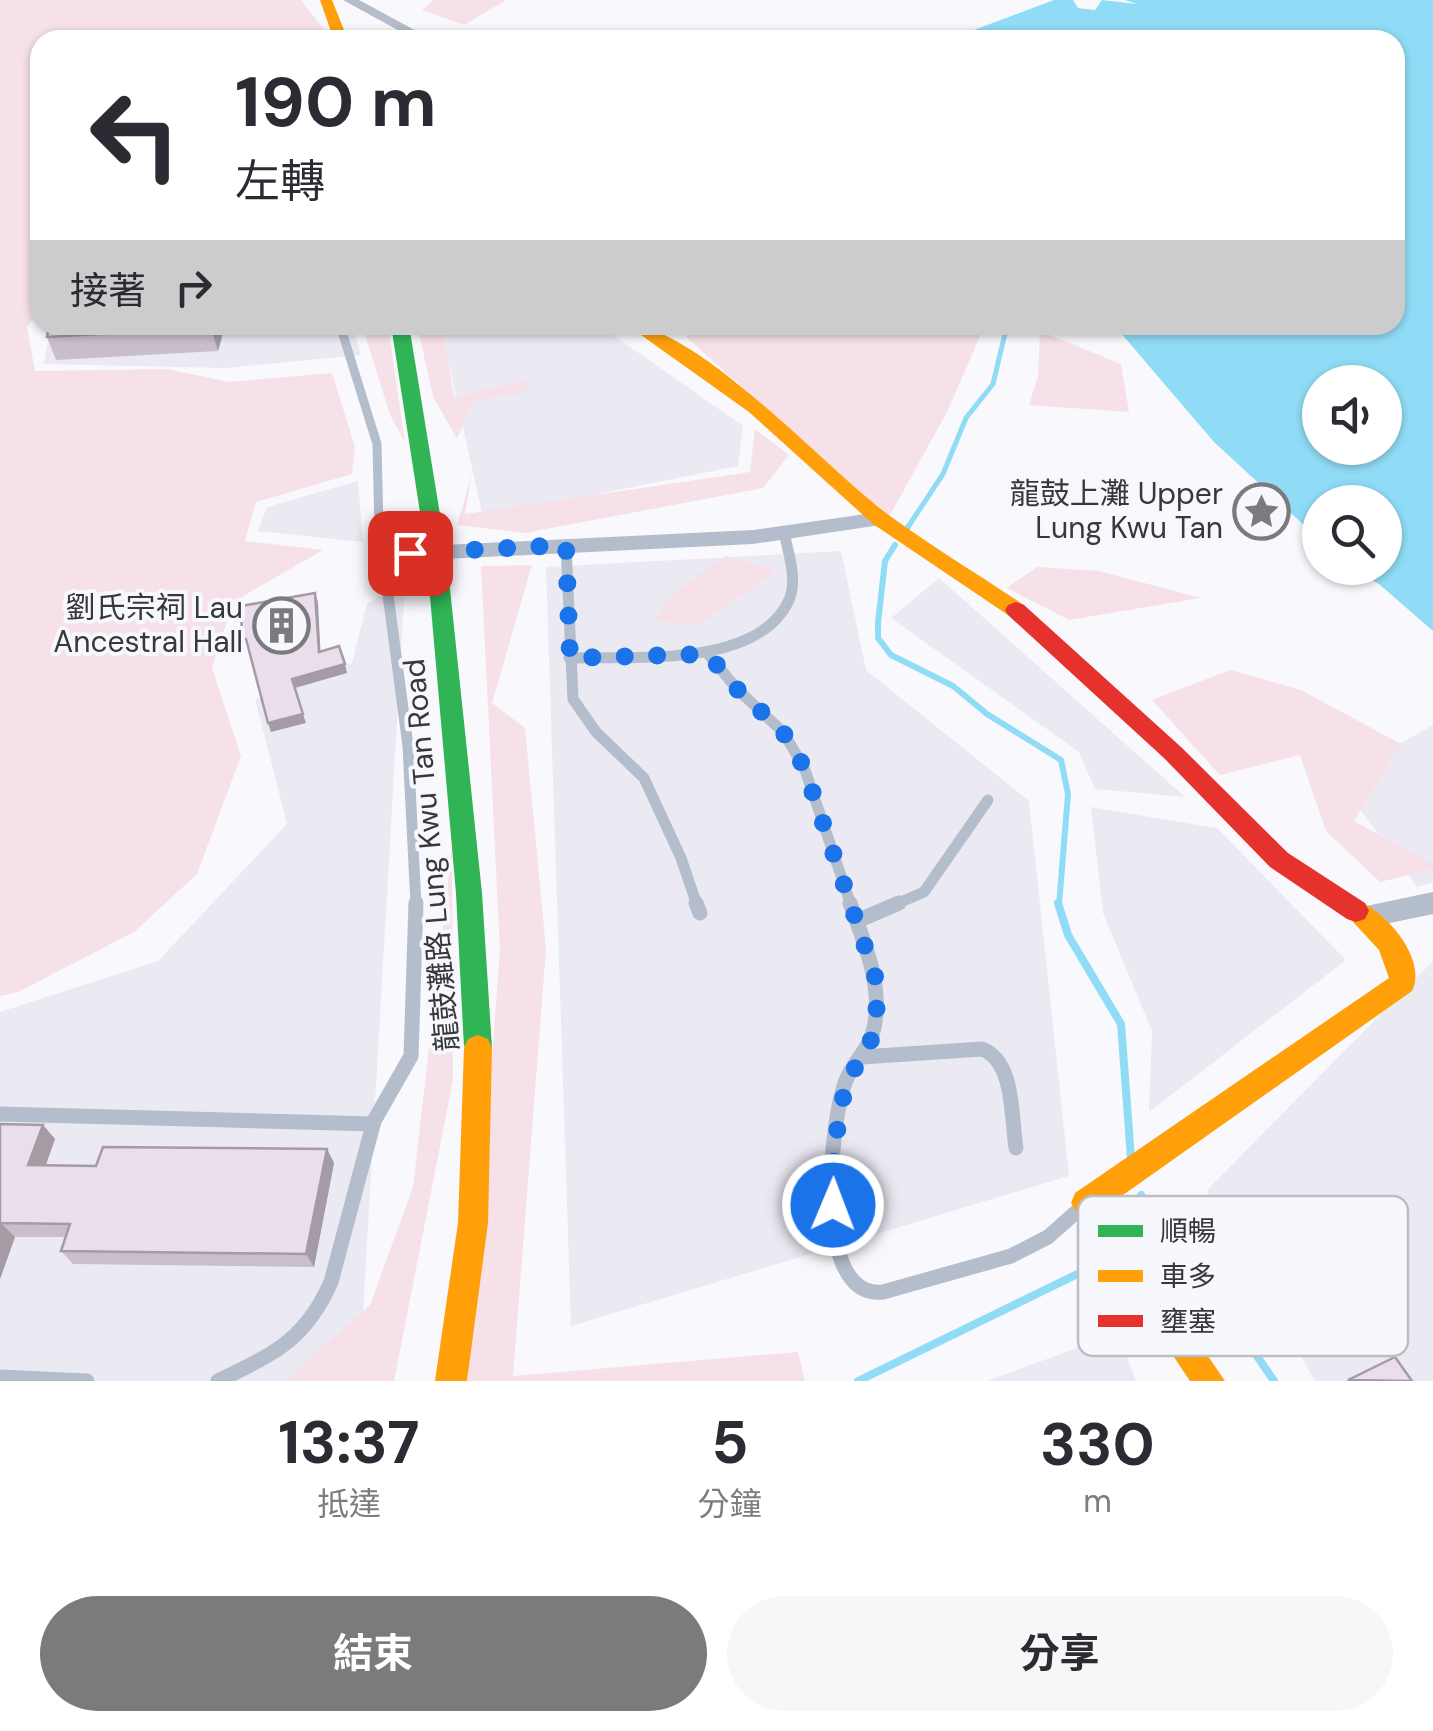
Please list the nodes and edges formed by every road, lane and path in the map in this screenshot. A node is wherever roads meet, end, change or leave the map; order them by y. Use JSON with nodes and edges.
{"nodes":[{"id":1,"x":326,"y":0,"type":"edge"},
{"id":2,"x":349,"y":0,"type":"edge"},
{"id":3,"x":337,"y":30,"type":"edge"},
{"id":4,"x":407,"y":30,"type":"edge"},
{"id":5,"x":343,"y":335,"type":"edge"},
{"id":6,"x":402,"y":335,"type":"edge"},
{"id":7,"x":652,"y":335,"type":"edge"},
{"id":8,"x":880,"y":520,"type":"junction"},
{"id":9,"x":784,"y":532,"type":"junction"},
{"id":10,"x":566,"y":545,"type":"junction"},
{"id":11,"x":436,"y":551,"type":"junction"},
{"id":12,"x":384,"y":555,"type":"junction"},
{"id":13,"x":708,"y":654,"type":"junction"},
{"id":14,"x":570,"y":658,"type":"junction"},
{"id":15,"x":988,"y":800,"type":"dead end"},
{"id":16,"x":1433,"y":904,"type":"edge"},
{"id":17,"x":700,"y":913,"type":"dead end"},
{"id":18,"x":1366,"y":917,"type":"junction"},
{"id":19,"x":856,"y":921,"type":"junction"},
{"id":20,"x":862,"y":1056,"type":"junction"},
{"id":21,"x":0,"y":1114,"type":"edge"},
{"id":22,"x":373,"y":1124,"type":"junction"},
{"id":23,"x":1016,"y":1148,"type":"dead end"},
{"id":24,"x":1096,"y":1196,"type":"edge"},
{"id":25,"x":1078,"y":1210,"type":"edge"},
{"id":26,"x":1192,"y":1356,"type":"edge"},
{"id":27,"x":0,"y":1377,"type":"edge"},
{"id":28,"x":88,"y":1381,"type":"edge"},
{"id":29,"x":218,"y":1381,"type":"edge"},
{"id":30,"x":451,"y":1381,"type":"edge"},
{"id":31,"x":1209,"y":1381,"type":"edge"}],
"edges":[{"from":1,"to":3,"type":"street"},
{"from":2,"to":4,"type":"street"},
{"from":5,"to":12,"type":"lane"},
{"from":6,"to":11,"type":"street","name":"龍鼓灘路 Lung Kwu Tan Road"},
{"from":7,"to":8,"type":"street"},
{"from":8,"to":9,"type":"street"},
{"from":8,"to":18,"type":"street"},
{"from":9,"to":10,"type":"street"},
{"from":9,"to":13,"type":"lane"},
{"from":10,"to":11,"type":"street"},
{"from":10,"to":14,"type":"lane"},
{"from":11,"to":12,"type":"street"},
{"from":11,"to":30,"type":"street","name":"龍鼓灘路 Lung Kwu Tan Road"},
{"from":12,"to":22,"type":"lane"},
{"from":13,"to":14,"type":"lane"},
{"from":13,"to":19,"type":"lane"},
{"from":14,"to":17,"type":"lane"},
{"from":15,"to":19,"type":"lane"},
{"from":16,"to":18,"type":"street"},
{"from":18,"to":24,"type":"street"},
{"from":19,"to":20,"type":"lane"},
{"from":20,"to":23,"type":"lane"},
{"from":20,"to":25,"type":"lane"},
{"from":21,"to":22,"type":"lane"},
{"from":22,"to":29,"type":"lane"},
{"from":26,"to":31,"type":"street"},
{"from":27,"to":28,"type":"lane"}]}
